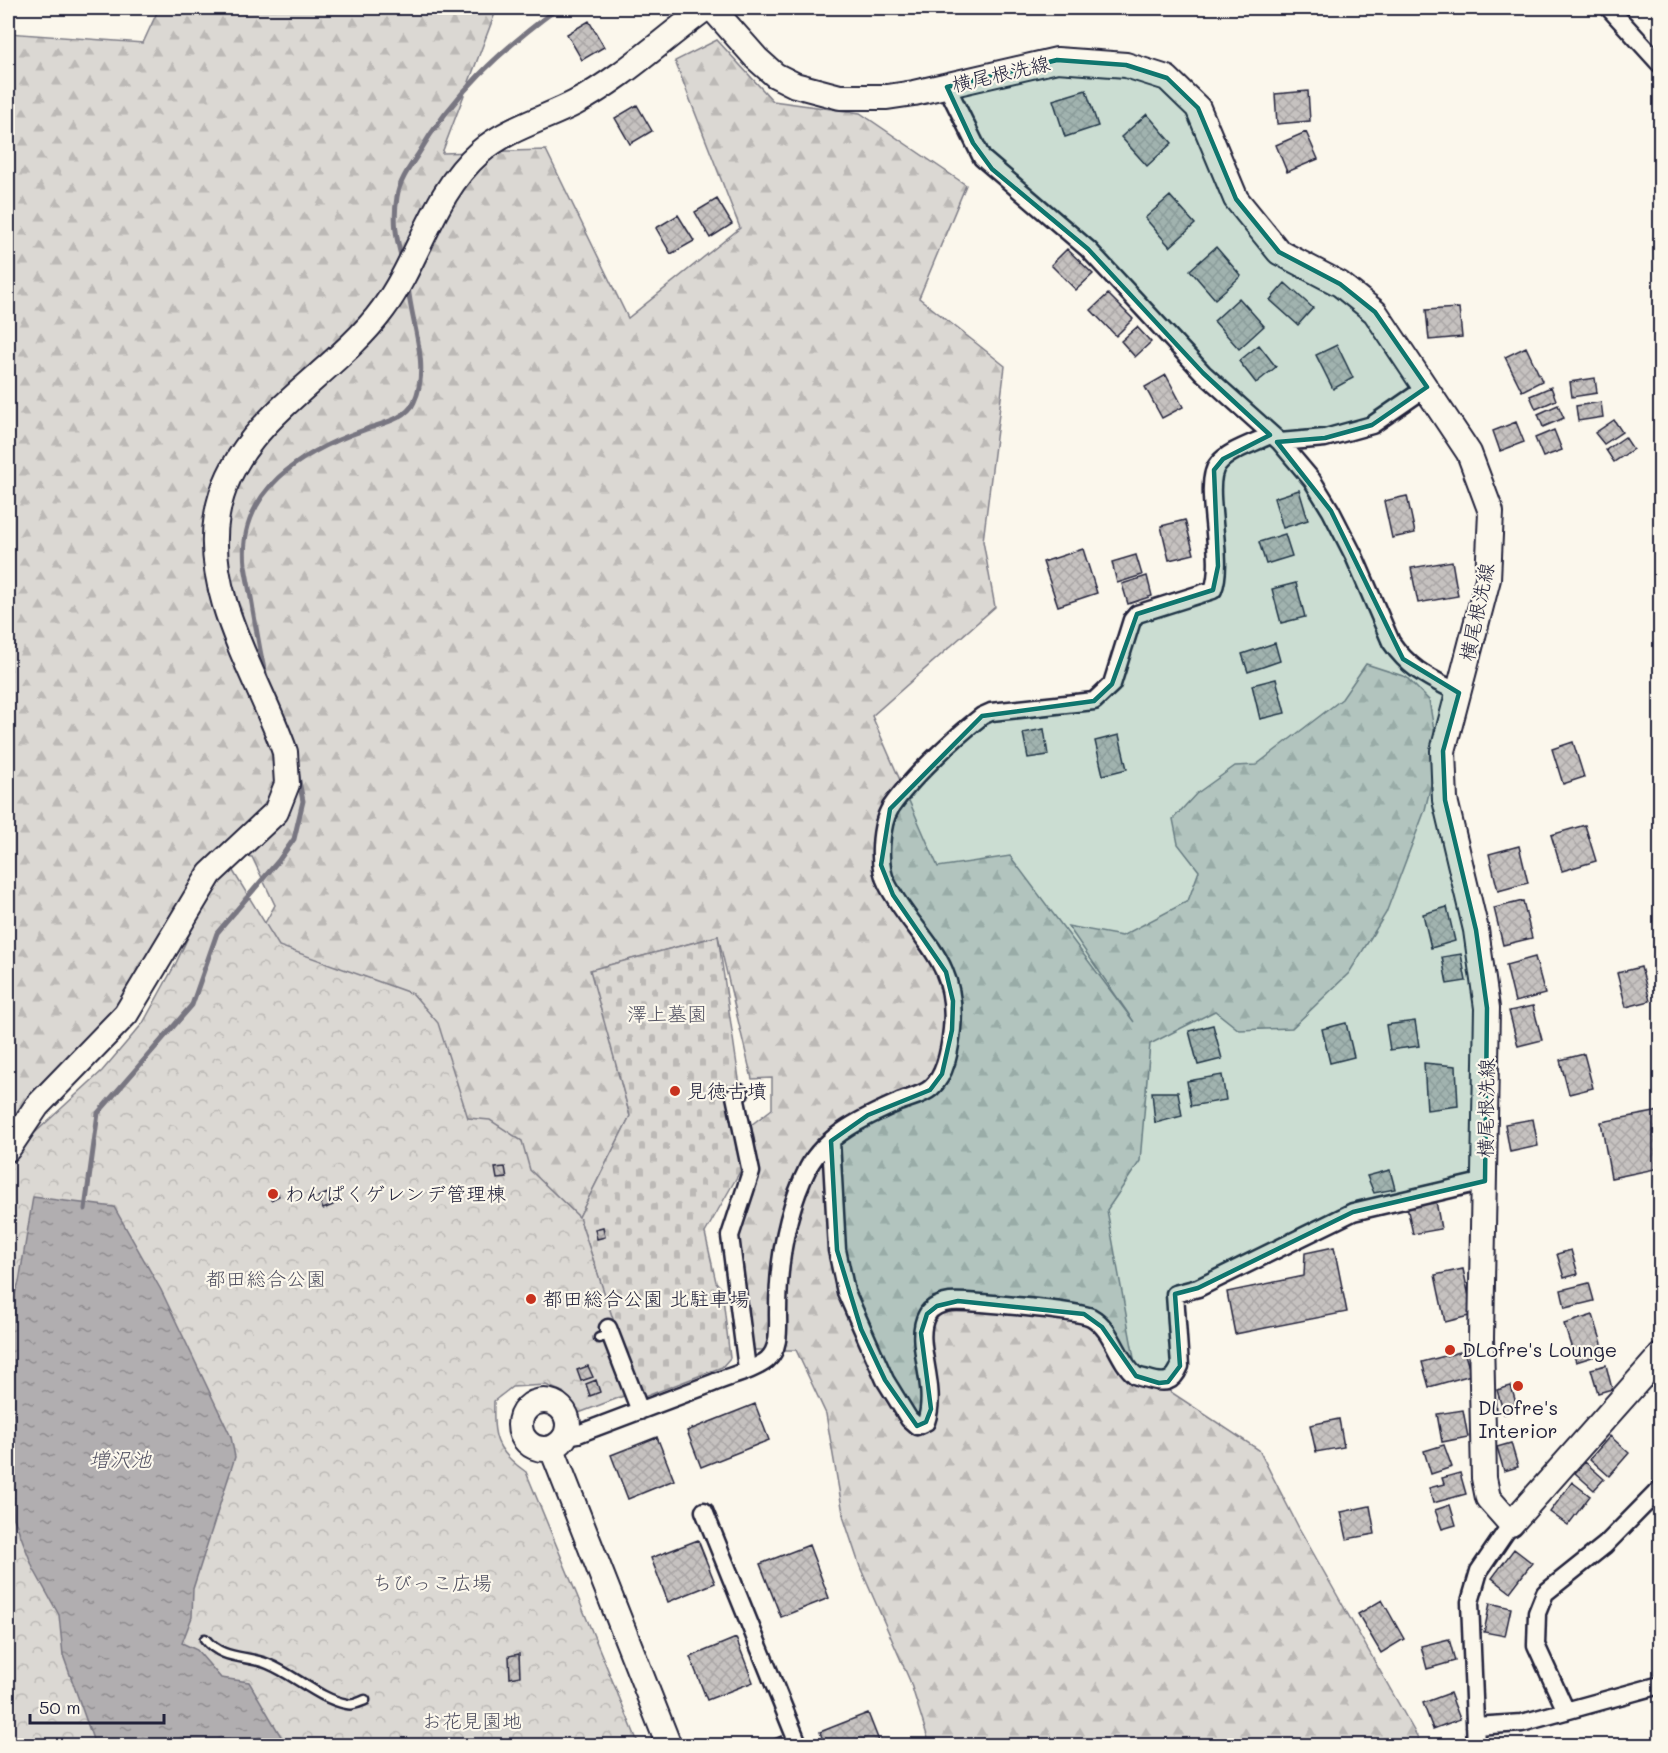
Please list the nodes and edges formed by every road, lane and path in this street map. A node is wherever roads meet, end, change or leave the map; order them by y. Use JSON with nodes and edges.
{"nodes":[{"id":1,"x":706,"y":8,"type":"edge"},
{"id":2,"x":712,"y":8,"type":"edge"},
{"id":3,"x":1609,"y":8,"type":"edge"},
{"id":4,"x":1660,"y":64,"type":"edge"},
{"id":5,"x":947,"y":87,"type":"junction"},
{"id":6,"x":1427,"y":387,"type":"junction"},
{"id":7,"x":1275,"y":439,"type":"junction"},
{"id":8,"x":1459,"y":693,"type":"junction"},
{"id":9,"x":740,"y":1094,"type":"dead end"},
{"id":10,"x":831,"y":1141,"type":"junction"},
{"id":11,"x":8,"y":1149,"type":"edge"},
{"id":12,"x":1485,"y":1182,"type":"junction"},
{"id":13,"x":606,"y":1333,"type":"dead end"},
{"id":14,"x":1660,"y":1356,"type":"edge"},
{"id":15,"x":747,"y":1369,"type":"junction"},
{"id":16,"x":639,"y":1411,"type":"junction"},
{"id":17,"x":559,"y":1442,"type":"joint"},
{"id":18,"x":1660,"y":1489,"type":"edge"},
{"id":19,"x":704,"y":1511,"type":"dead end"},
{"id":20,"x":1511,"y":1524,"type":"junction"},
{"id":21,"x":205,"y":1639,"type":"dead end"},
{"id":22,"x":1660,"y":1685,"type":"edge"},
{"id":23,"x":365,"y":1700,"type":"dead end"},
{"id":24,"x":1566,"y":1711,"type":"junction"},
{"id":25,"x":1475,"y":1726,"type":"junction"},
{"id":26,"x":669,"y":1746,"type":"edge"},
{"id":27,"x":799,"y":1746,"type":"edge"},
{"id":28,"x":1476,"y":1746,"type":"edge"}],
"edges":[{"from":1,"to":11,"type":"main road"},
{"from":2,"to":5,"type":"main road","name":"横尾根洗線"},
{"from":3,"to":4,"type":"street"},
{"from":5,"to":6,"type":"main road","name":"横尾根洗線"},
{"from":5,"to":7,"type":"street"},
{"from":6,"to":7,"type":"street"},
{"from":6,"to":8,"type":"main road","name":"横尾根洗線"},
{"from":7,"to":8,"type":"street"},
{"from":7,"to":10,"type":"street"},
{"from":8,"to":12,"type":"main road","name":"横尾根洗線"},
{"from":9,"to":15,"type":"street"},
{"from":10,"to":12,"type":"street"},
{"from":10,"to":15,"type":"street"},
{"from":12,"to":20,"type":"main road","name":"横尾根洗線"},
{"from":13,"to":16,"type":"street"},
{"from":14,"to":20,"type":"main road"},
{"from":15,"to":16,"type":"street"},
{"from":16,"to":17,"type":"street"},
{"from":17,"to":26,"type":"main road"},
{"from":18,"to":24,"type":"street"},
{"from":19,"to":27,"type":"street"},
{"from":20,"to":25,"type":"street"},
{"from":21,"to":23,"type":"lane"},
{"from":22,"to":24,"type":"street"},
{"from":24,"to":25,"type":"street"},
{"from":25,"to":28,"type":"street"}]}
